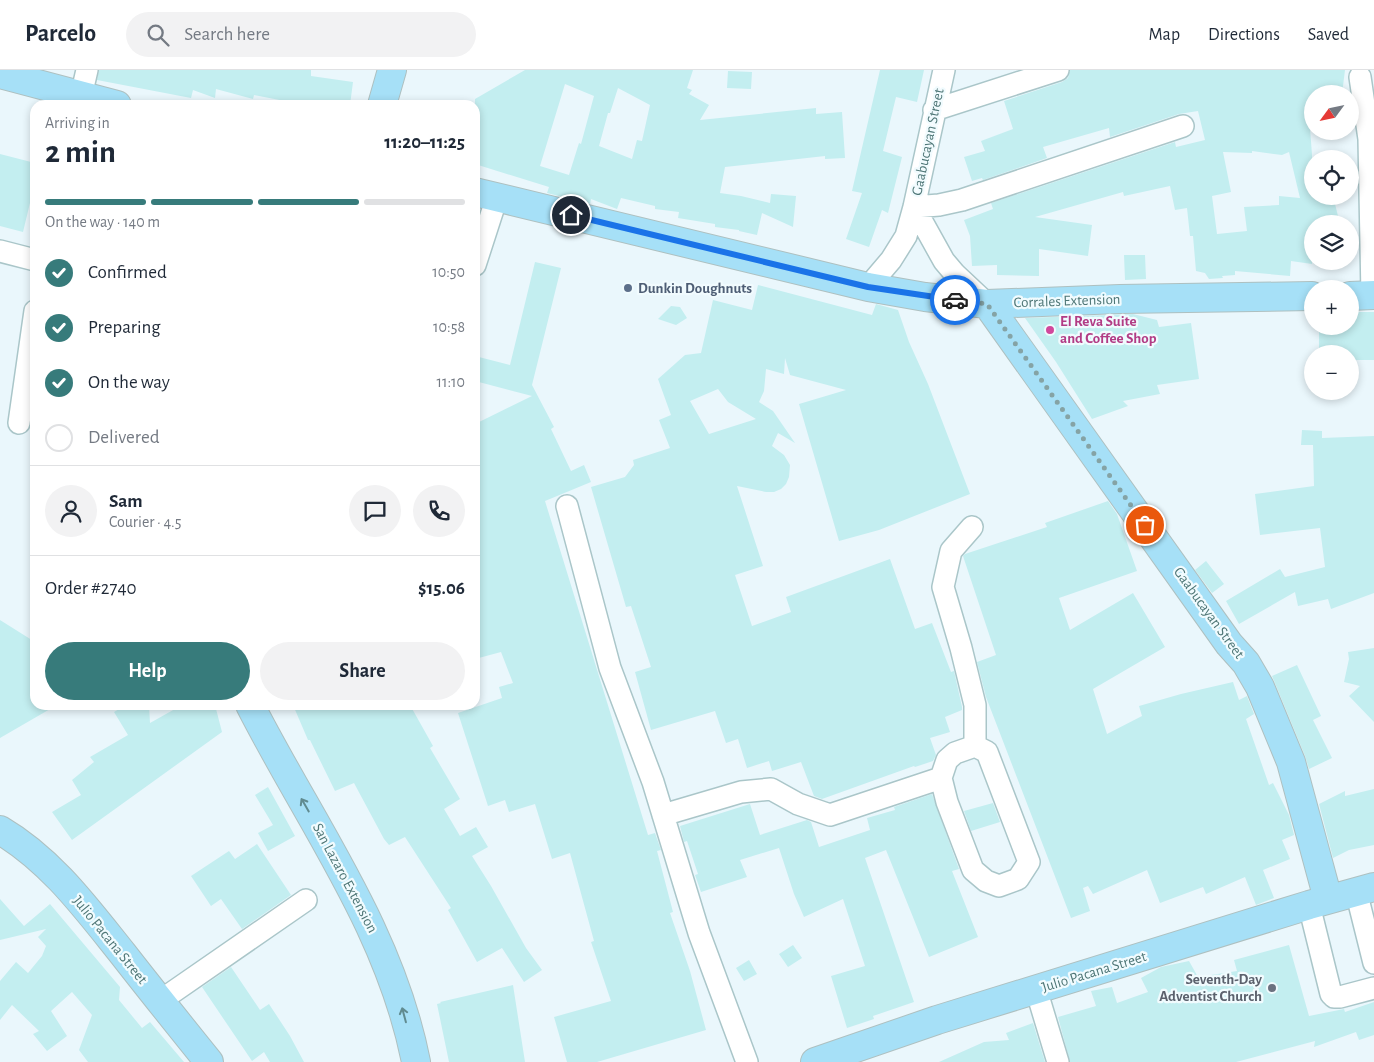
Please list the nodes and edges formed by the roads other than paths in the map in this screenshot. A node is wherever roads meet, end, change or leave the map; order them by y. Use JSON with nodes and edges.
{"nodes":[{"id":1,"x":87,"y":70,"type":"edge"},
{"id":2,"x":392,"y":70,"type":"edge"},
{"id":3,"x":944,"y":70,"type":"edge"},
{"id":4,"x":1058,"y":70,"type":"edge"},
{"id":5,"x":0,"y":74,"type":"edge"},
{"id":6,"x":1360,"y":77,"type":"dead end"},
{"id":7,"x":77,"y":100,"type":"edge"},
{"id":8,"x":80,"y":100,"type":"edge"},
{"id":9,"x":383,"y":100,"type":"edge"},
{"id":10,"x":934,"y":110,"type":"junction"},
{"id":11,"x":1183,"y":126,"type":"dead end"},
{"id":12,"x":486,"y":194,"type":"edge"},
{"id":13,"x":914,"y":207,"type":"junction"},
{"id":14,"x":480,"y":232,"type":"edge"},
{"id":15,"x":0,"y":251,"type":"edge"},
{"id":16,"x":30,"y":259,"type":"edge"},
{"id":17,"x":868,"y":287,"type":"junction"},
{"id":18,"x":1304,"y":296,"type":"edge"},
{"id":19,"x":1365,"y":296,"type":"edge"},
{"id":20,"x":987,"y":304,"type":"junction"},
{"id":21,"x":30,"y":346,"type":"edge"},
{"id":22,"x":19,"y":423,"type":"dead end"},
{"id":23,"x":566,"y":506,"type":"dead end"},
{"id":24,"x":972,"y":527,"type":"dead end"},
{"id":25,"x":253,"y":710,"type":"edge"},
{"id":26,"x":975,"y":746,"type":"junction"},
{"id":27,"x":942,"y":778,"type":"junction"},
{"id":28,"x":663,"y":816,"type":"junction"},
{"id":29,"x":0,"y":830,"type":"edge"},
{"id":30,"x":1365,"y":889,"type":"edge"},
{"id":31,"x":306,"y":900,"type":"dead end"},
{"id":32,"x":1318,"y":902,"type":"junction"},
{"id":33,"x":1374,"y":963,"type":"edge"},
{"id":34,"x":1374,"y":988,"type":"edge"},
{"id":35,"x":1036,"y":989,"type":"junction"},
{"id":36,"x":160,"y":1001,"type":"junction"},
{"id":37,"x":208,"y":1062,"type":"edge"},
{"id":38,"x":416,"y":1062,"type":"edge"},
{"id":39,"x":747,"y":1062,"type":"edge"},
{"id":40,"x":815,"y":1062,"type":"edge"},
{"id":41,"x":1058,"y":1062,"type":"edge"}],
"edges":[{"from":1,"to":8,"type":"street"},
{"from":2,"to":9,"type":"main road"},
{"from":3,"to":10,"type":"street","name":"Gaabucayan Street"},
{"from":4,"to":10,"type":"street"},
{"from":5,"to":7,"type":"main road"},
{"from":6,"to":19,"type":"street"},
{"from":10,"to":13,"type":"street","name":"Gaabucayan Street"},
{"from":11,"to":13,"type":"street"},
{"from":12,"to":14,"type":"street"},
{"from":12,"to":17,"type":"main road","name":"Corrales Extension"},
{"from":13,"to":17,"type":"street"},
{"from":13,"to":20,"type":"street","name":"Gaabucayan Street"},
{"from":15,"to":16,"type":"street"},
{"from":17,"to":20,"type":"main road","name":"Corrales Extension"},
{"from":18,"to":20,"type":"main road","name":"Corrales Extension"},
{"from":20,"to":32,"type":"main road","name":"Gaabucayan Street"},
{"from":21,"to":22,"type":"street"},
{"from":23,"to":28,"type":"street"},
{"from":24,"to":26,"type":"street"},
{"from":38,"to":25,"type":"main road","name":"San Lazaro Extension","one_way":true},
{"from":26,"to":27,"type":"street"},
{"from":26,"to":27,"type":"street"},
{"from":27,"to":28,"type":"street"},
{"from":28,"to":39,"type":"street"},
{"from":29,"to":36,"type":"main road","name":"Julio Pacana Street"},
{"from":30,"to":32,"type":"main road","name":"Julio Pacana Street"},
{"from":30,"to":33,"type":"street"},
{"from":31,"to":36,"type":"street"},
{"from":32,"to":34,"type":"street"},
{"from":32,"to":35,"type":"main road","name":"Julio Pacana Street"},
{"from":35,"to":40,"type":"main road","name":"Julio Pacana Street"},
{"from":35,"to":41,"type":"street"},
{"from":36,"to":37,"type":"main road","name":"Julio Pacana Street"}]}
